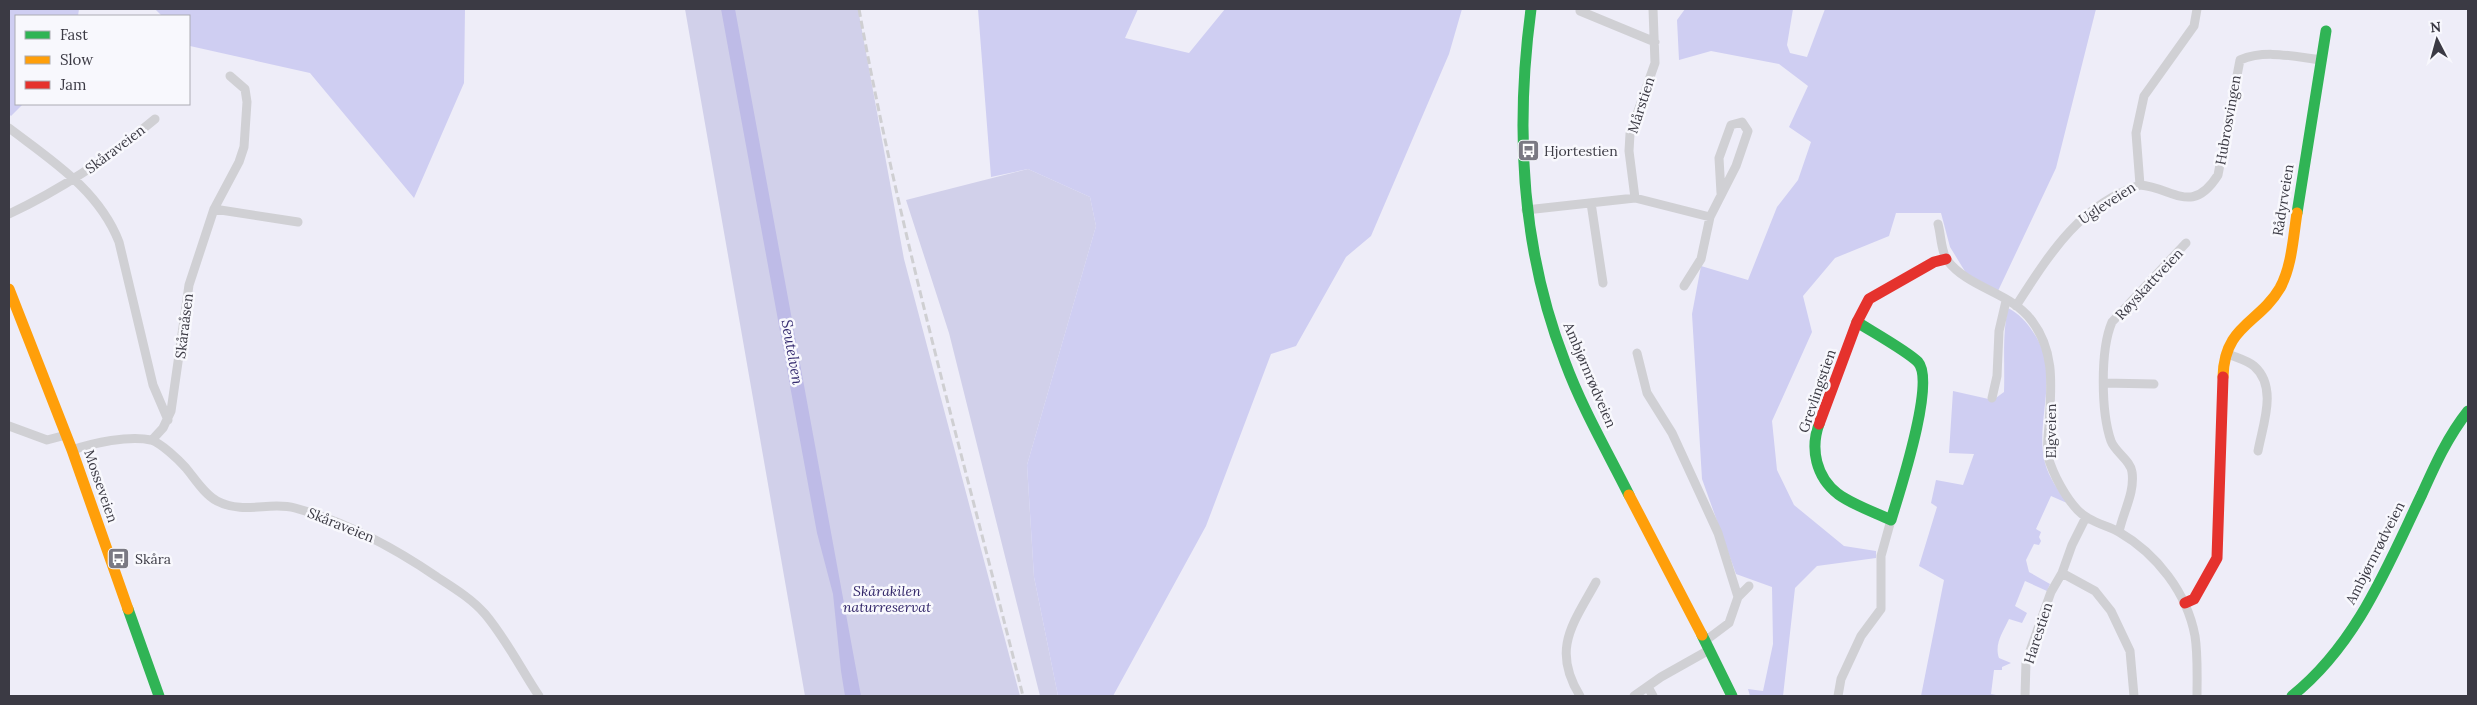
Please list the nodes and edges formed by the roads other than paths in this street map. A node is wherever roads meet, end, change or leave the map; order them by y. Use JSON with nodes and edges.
{"nodes":[{"id":1,"x":1530,"y":9,"type":"edge"},
{"id":2,"x":1652,"y":9,"type":"edge"},
{"id":3,"x":2197,"y":9,"type":"edge"},
{"id":4,"x":1580,"y":11,"type":"dead end"},
{"id":5,"x":2326,"y":31,"type":"dead end"},
{"id":6,"x":1655,"y":42,"type":"junction"},
{"id":7,"x":2322,"y":60,"type":"junction"},
{"id":8,"x":230,"y":76,"type":"dead end"},
{"id":9,"x":154,"y":119,"type":"dead end"},
{"id":10,"x":9,"y":128,"type":"edge"},
{"id":11,"x":74,"y":178,"type":"junction"},
{"id":12,"x":2140,"y":185,"type":"junction"},
{"id":13,"x":1721,"y":193,"type":"junction"},
{"id":14,"x":1634,"y":198,"type":"junction"},
{"id":15,"x":1591,"y":204,"type":"junction"},
{"id":16,"x":214,"y":209,"type":"junction"},
{"id":17,"x":1526,"y":210,"type":"junction"},
{"id":18,"x":9,"y":214,"type":"edge"},
{"id":19,"x":1710,"y":216,"type":"junction"},
{"id":20,"x":298,"y":222,"type":"dead end"},
{"id":21,"x":1938,"y":224,"type":"dead end"},
{"id":22,"x":2186,"y":244,"type":"dead end"},
{"id":23,"x":1946,"y":259,"type":"junction"},
{"id":24,"x":1603,"y":283,"type":"dead end"},
{"id":25,"x":1684,"y":286,"type":"dead end"},
{"id":26,"x":9,"y":289,"type":"edge"},
{"id":27,"x":2006,"y":301,"type":"junction"},
{"id":28,"x":2016,"y":306,"type":"junction"},
{"id":29,"x":1857,"y":322,"type":"junction"},
{"id":30,"x":1638,"y":352,"type":"dead end"},
{"id":31,"x":2226,"y":352,"type":"junction"},
{"id":32,"x":2104,"y":383,"type":"junction"},
{"id":33,"x":2154,"y":384,"type":"dead end"},
{"id":34,"x":1992,"y":398,"type":"dead end"},
{"id":35,"x":2468,"y":412,"type":"edge"},
{"id":36,"x":168,"y":420,"type":"junction"},
{"id":37,"x":9,"y":426,"type":"edge"},
{"id":38,"x":66,"y":435,"type":"junction"},
{"id":39,"x":152,"y":440,"type":"junction"},
{"id":40,"x":72,"y":450,"type":"junction"},
{"id":41,"x":2258,"y":451,"type":"dead end"},
{"id":42,"x":2086,"y":517,"type":"junction"},
{"id":43,"x":1891,"y":520,"type":"junction"},
{"id":44,"x":2119,"y":532,"type":"junction"},
{"id":45,"x":2062,"y":573,"type":"junction"},
{"id":46,"x":1596,"y":582,"type":"dead end"},
{"id":47,"x":1749,"y":586,"type":"dead end"},
{"id":48,"x":1738,"y":597,"type":"junction"},
{"id":49,"x":2185,"y":603,"type":"junction"},
{"id":50,"x":1707,"y":645,"type":"junction"},
{"id":51,"x":1648,"y":687,"type":"junction"},
{"id":52,"x":159,"y":696,"type":"edge"},
{"id":53,"x":539,"y":696,"type":"edge"},
{"id":54,"x":1580,"y":696,"type":"edge"},
{"id":55,"x":1634,"y":696,"type":"edge"},
{"id":56,"x":1653,"y":696,"type":"edge"},
{"id":57,"x":1732,"y":696,"type":"edge"},
{"id":58,"x":1838,"y":696,"type":"edge"},
{"id":59,"x":2025,"y":696,"type":"edge"},
{"id":60,"x":2134,"y":696,"type":"edge"},
{"id":61,"x":2198,"y":696,"type":"edge"},
{"id":62,"x":2292,"y":696,"type":"edge"}],
"edges":[{"from":1,"to":17,"type":"main road","name":"Ambjørnrødveien"},
{"from":2,"to":6,"type":"street","name":"Mårstien"},
{"from":3,"to":12,"type":"street","name":"Ugleveien"},
{"from":4,"to":6,"type":"street"},
{"from":5,"to":7,"type":"main road","name":"Rådyrveien"},
{"from":6,"to":14,"type":"street","name":"Mårstien"},
{"from":7,"to":12,"type":"street","name":"Hubrosvingen"},
{"from":7,"to":31,"type":"main road","name":"Rådyrveien"},
{"from":8,"to":16,"type":"street","name":"Skåraåsen"},
{"from":9,"to":11,"type":"street","name":"Skåraveien"},
{"from":10,"to":11,"type":"street","name":"Skåraveien"},
{"from":11,"to":18,"type":"street","name":"Skåraveien"},
{"from":11,"to":36,"type":"street","name":"Skåraveien"},
{"from":12,"to":28,"type":"street","name":"Ugleveien"},
{"from":13,"to":13,"type":"street"},
{"from":13,"to":19,"type":"street"},
{"from":14,"to":15,"type":"street"},
{"from":14,"to":19,"type":"street"},
{"from":15,"to":17,"type":"street"},
{"from":15,"to":24,"type":"street"},
{"from":16,"to":20,"type":"street"},
{"from":16,"to":36,"type":"street","name":"Skåraåsen"},
{"from":17,"to":50,"type":"main road","name":"Ambjørnrødveien"},
{"from":19,"to":25,"type":"street"},
{"from":21,"to":23,"type":"street"},
{"from":22,"to":32,"type":"street","name":"Røyskattveien"},
{"from":23,"to":27,"type":"street","name":"Elgveien"},
{"from":23,"to":29,"type":"main road","name":"Grevlingstien"},
{"from":26,"to":38,"type":"main road","name":"Mosseveien"},
{"from":27,"to":28,"type":"street","name":"Elgveien"},
{"from":27,"to":34,"type":"street"},
{"from":28,"to":42,"type":"street","name":"Elgveien"},
{"from":29,"to":43,"type":"main road"},
{"from":29,"to":43,"type":"main road","name":"Grevlingstien"},
{"from":30,"to":48,"type":"street"},
{"from":31,"to":41,"type":"street"},
{"from":31,"to":49,"type":"main road","name":"Rådyrveien"},
{"from":32,"to":33,"type":"street"},
{"from":32,"to":44,"type":"street","name":"Røyskattveien"},
{"from":35,"to":62,"type":"main road","name":"Ambjørnrødveien"},
{"from":36,"to":39,"type":"street","name":"Skåraåsen"},
{"from":37,"to":38,"type":"street"},
{"from":38,"to":40,"type":"main road","name":"Mosseveien"},
{"from":39,"to":40,"type":"street"},
{"from":39,"to":53,"type":"street","name":"Skåraveien"},
{"from":40,"to":52,"type":"main road","name":"Mosseveien"},
{"from":42,"to":44,"type":"street","name":"Elgveien"},
{"from":42,"to":45,"type":"street","name":"Harestien"},
{"from":43,"to":58,"type":"street"},
{"from":44,"to":49,"type":"street","name":"Elgveien"},
{"from":45,"to":59,"type":"street","name":"Harestien"},
{"from":45,"to":60,"type":"street"},
{"from":46,"to":54,"type":"street"},
{"from":47,"to":48,"type":"street"},
{"from":48,"to":50,"type":"street"},
{"from":49,"to":61,"type":"street","name":"Elgveien"},
{"from":50,"to":51,"type":"street"},
{"from":50,"to":57,"type":"main road","name":"Ambjørnrødveien"},
{"from":51,"to":55,"type":"street"},
{"from":51,"to":56,"type":"street"}]}
